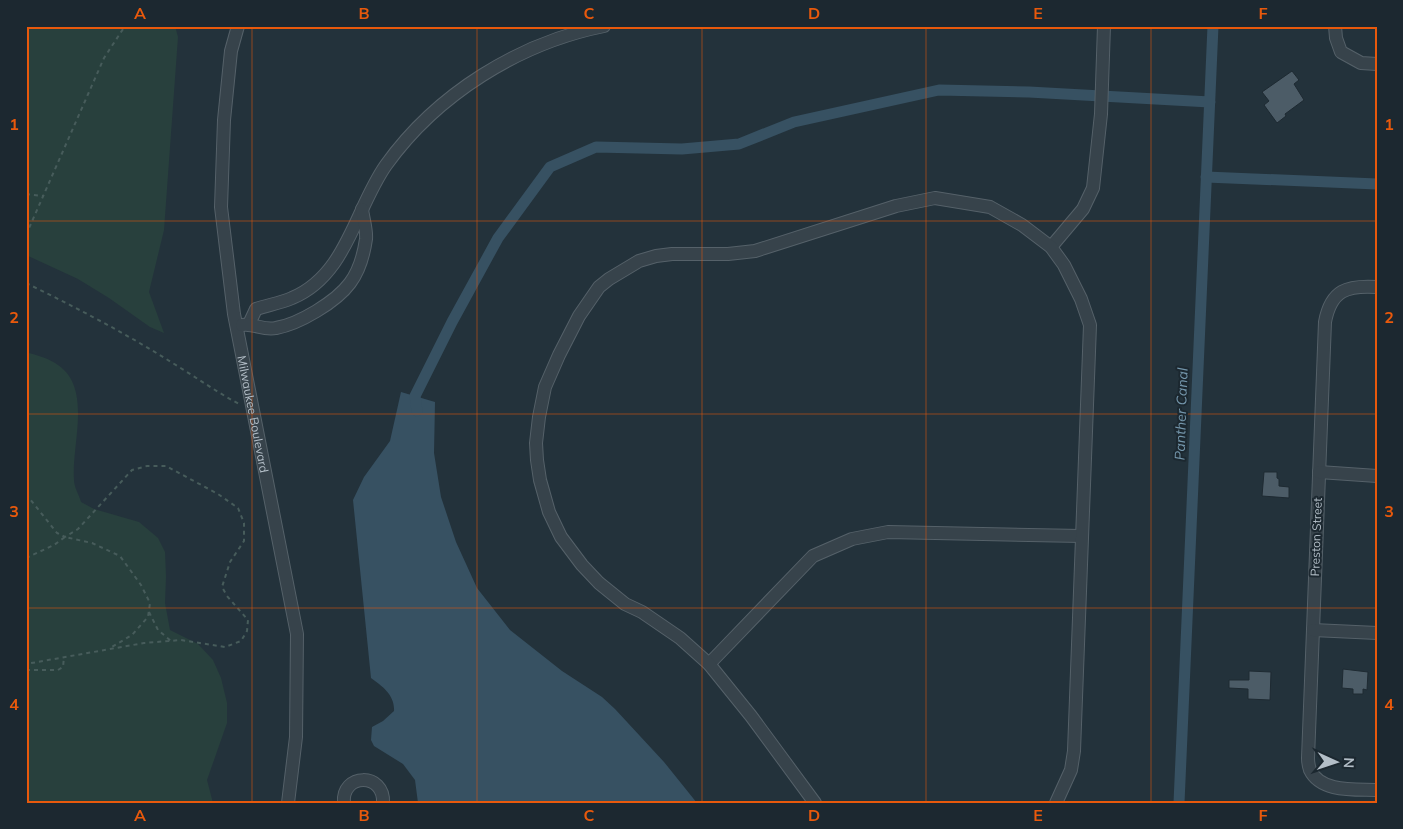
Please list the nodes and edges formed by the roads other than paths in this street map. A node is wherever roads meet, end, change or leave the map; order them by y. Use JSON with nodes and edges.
{"nodes":[{"id":1,"x":238,"y":26,"type":"edge"},
{"id":2,"x":604,"y":26,"type":"edge"},
{"id":3,"x":1104,"y":26,"type":"edge"},
{"id":4,"x":1335,"y":26,"type":"edge"},
{"id":5,"x":1377,"y":64,"type":"edge"},
{"id":6,"x":362,"y":209,"type":"junction"},
{"id":7,"x":1051,"y":247,"type":"junction"},
{"id":8,"x":313,"y":286,"type":"junction"},
{"id":9,"x":1377,"y":286,"type":"edge"},
{"id":10,"x":327,"y":304,"type":"junction"},
{"id":11,"x":243,"y":324,"type":"junction"},
{"id":12,"x":1319,"y":472,"type":"junction"},
{"id":13,"x":1377,"y":476,"type":"edge"},
{"id":14,"x":1082,"y":536,"type":"junction"},
{"id":15,"x":1313,"y":630,"type":"junction"},
{"id":16,"x":1377,"y":633,"type":"edge"},
{"id":17,"x":708,"y":664,"type":"junction"},
{"id":18,"x":1377,"y":790,"type":"edge"},
{"id":19,"x":288,"y":803,"type":"edge"},
{"id":20,"x":344,"y":803,"type":"edge"},
{"id":21,"x":383,"y":803,"type":"edge"},
{"id":22,"x":815,"y":803,"type":"edge"},
{"id":23,"x":1056,"y":803,"type":"edge"}],
"edges":[{"from":1,"to":11,"type":"street","name":"Milwaukee Boulevard"},
{"from":2,"to":6,"type":"street"},
{"from":3,"to":7,"type":"street"},
{"from":4,"to":5,"type":"street"},
{"from":6,"to":8,"type":"street"},
{"from":6,"to":10,"type":"street"},
{"from":7,"to":14,"type":"street"},
{"from":7,"to":17,"type":"street"},
{"from":8,"to":10,"type":"street"},
{"from":8,"to":11,"type":"street"},
{"from":9,"to":12,"type":"street","name":"Preston Street"},
{"from":10,"to":11,"type":"street"},
{"from":11,"to":19,"type":"street","name":"Milwaukee Boulevard"},
{"from":12,"to":13,"type":"street"},
{"from":12,"to":15,"type":"street","name":"Preston Street"},
{"from":14,"to":17,"type":"street"},
{"from":14,"to":23,"type":"street"},
{"from":15,"to":16,"type":"street"},
{"from":15,"to":18,"type":"street","name":"Preston Street"},
{"from":17,"to":22,"type":"street"},
{"from":20,"to":21,"type":"street"}]}
